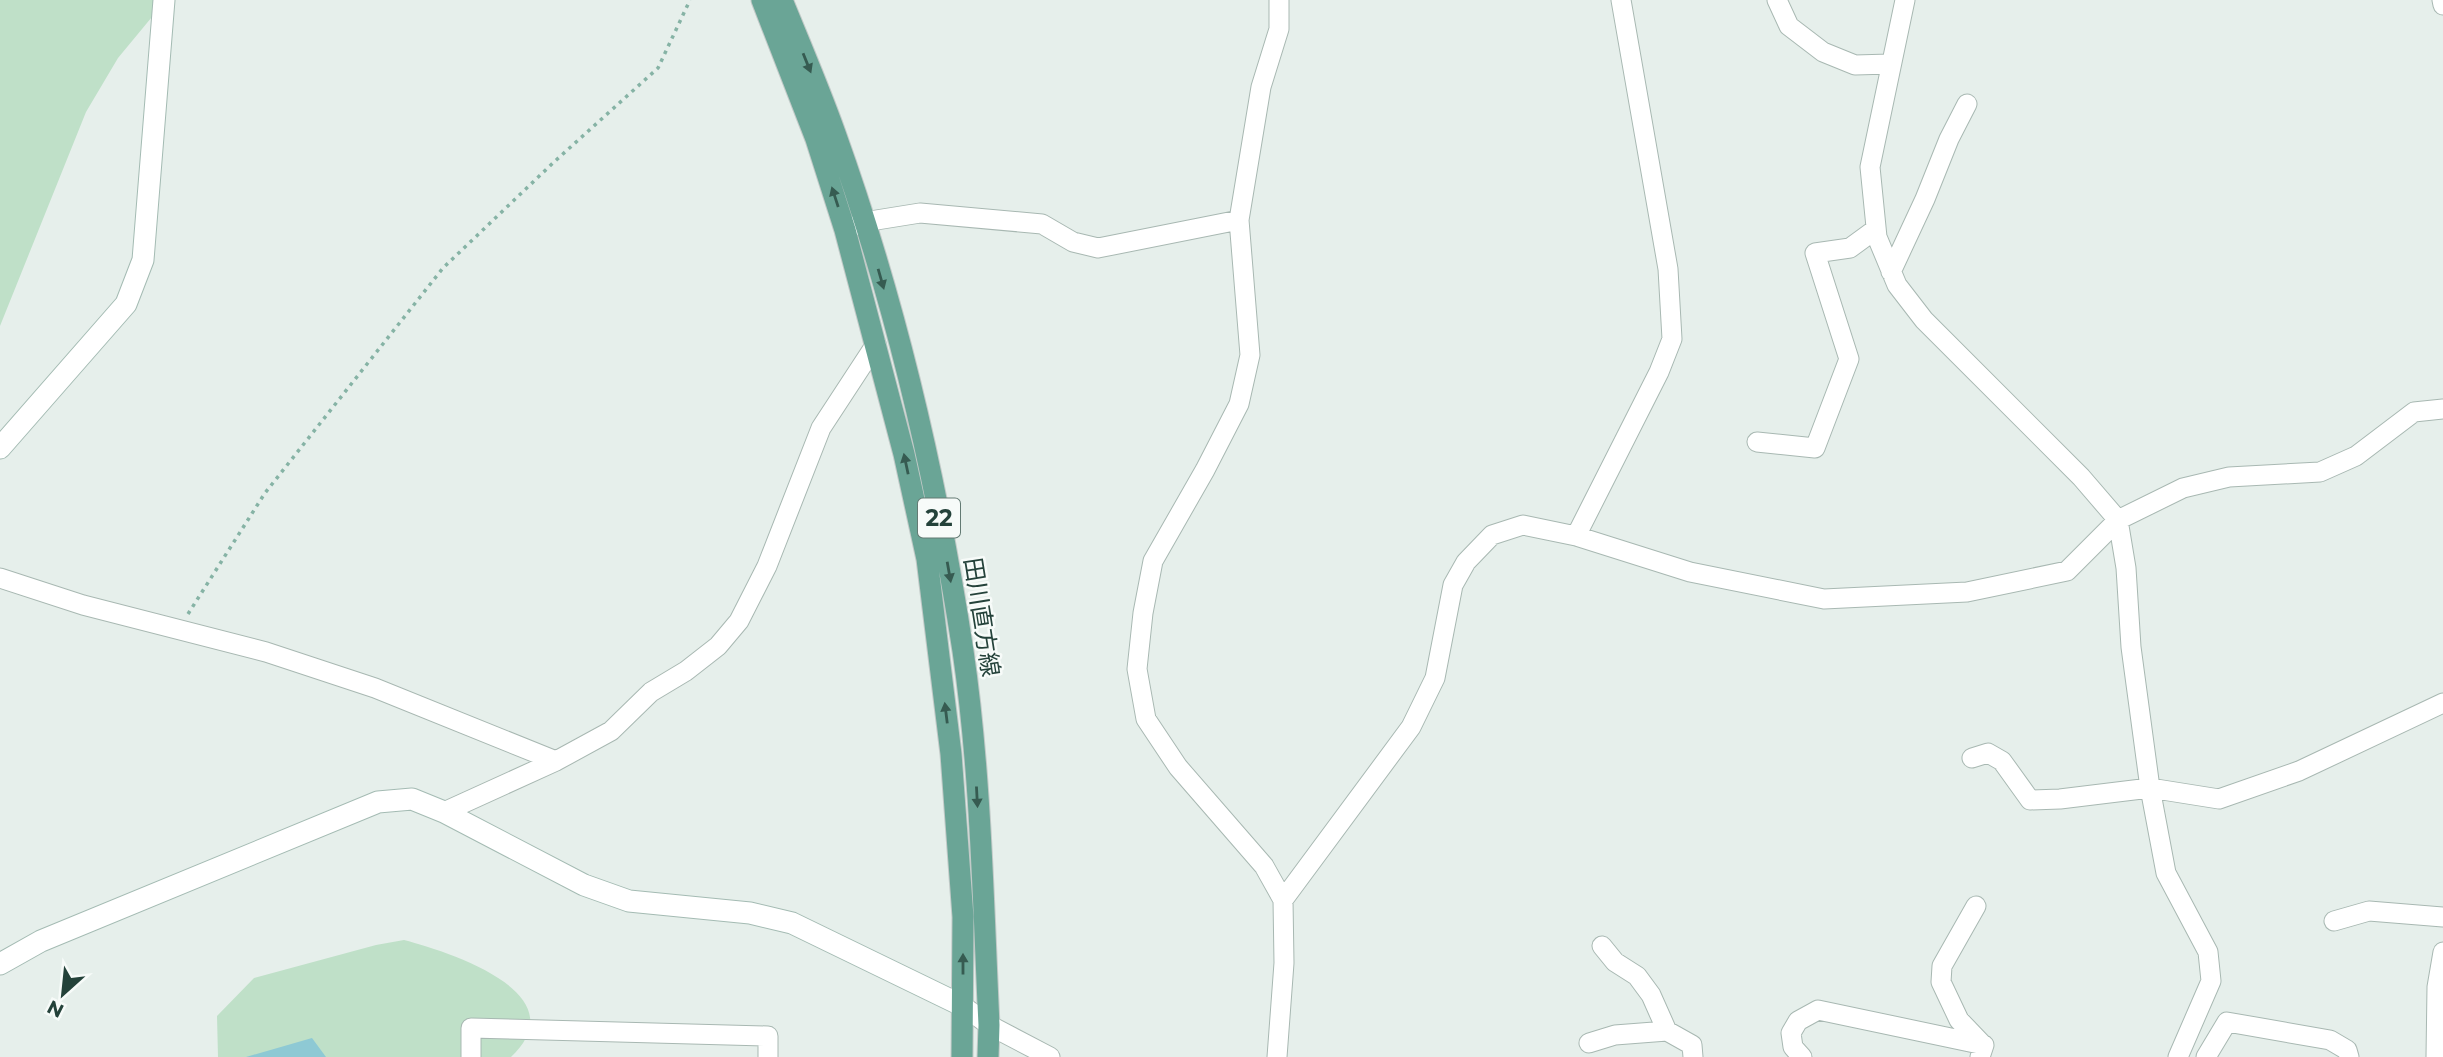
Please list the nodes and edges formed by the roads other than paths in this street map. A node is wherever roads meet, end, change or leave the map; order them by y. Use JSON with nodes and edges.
{"nodes":[{"id":1,"x":164,"y":0,"type":"edge"},
{"id":2,"x":762,"y":0,"type":"edge"},
{"id":3,"x":782,"y":0,"type":"edge"},
{"id":4,"x":1279,"y":0,"type":"edge"},
{"id":5,"x":1621,"y":0,"type":"edge"},
{"id":6,"x":1777,"y":0,"type":"edge"},
{"id":7,"x":1905,"y":0,"type":"edge"},
{"id":8,"x":1890,"y":64,"type":"junction"},
{"id":9,"x":1967,"y":104,"type":"dead end"},
{"id":10,"x":1239,"y":220,"type":"junction"},
{"id":11,"x":855,"y":226,"type":"junction"},
{"id":12,"x":1876,"y":229,"type":"junction"},
{"id":13,"x":1891,"y":272,"type":"junction"},
{"id":14,"x":876,"y":344,"type":"junction"},
{"id":15,"x":2443,"y":409,"type":"edge"},
{"id":16,"x":1757,"y":442,"type":"dead end"},
{"id":17,"x":0,"y":447,"type":"edge"},
{"id":18,"x":2118,"y":520,"type":"junction"},
{"id":19,"x":1576,"y":536,"type":"junction"},
{"id":20,"x":0,"y":578,"type":"edge"},
{"id":21,"x":2443,"y":703,"type":"edge"},
{"id":22,"x":1972,"y":758,"type":"dead end"},
{"id":23,"x":556,"y":761,"type":"junction"},
{"id":24,"x":2150,"y":788,"type":"junction"},
{"id":25,"x":444,"y":812,"type":"junction"},
{"id":26,"x":1283,"y":900,"type":"junction"},
{"id":27,"x":1976,"y":906,"type":"dead end"},
{"id":28,"x":2443,"y":918,"type":"edge"},
{"id":29,"x":2334,"y":921,"type":"dead end"},
{"id":30,"x":1602,"y":946,"type":"dead end"},
{"id":31,"x":2443,"y":952,"type":"edge"},
{"id":32,"x":0,"y":964,"type":"edge"},
{"id":33,"x":963,"y":1006,"type":"junction"},
{"id":34,"x":989,"y":1025,"type":"junction"},
{"id":35,"x":1667,"y":1031,"type":"junction"},
{"id":36,"x":1589,"y":1043,"type":"dead end"},
{"id":37,"x":1982,"y":1051,"type":"edge"},
{"id":38,"x":471,"y":1057,"type":"edge"},
{"id":39,"x":768,"y":1057,"type":"edge"},
{"id":40,"x":962,"y":1057,"type":"edge"},
{"id":41,"x":988,"y":1057,"type":"edge"},
{"id":42,"x":1050,"y":1057,"type":"edge"},
{"id":43,"x":1277,"y":1057,"type":"edge"},
{"id":44,"x":1693,"y":1057,"type":"edge"},
{"id":45,"x":1802,"y":1057,"type":"edge"},
{"id":46,"x":2178,"y":1057,"type":"edge"},
{"id":47,"x":2206,"y":1057,"type":"edge"},
{"id":48,"x":2349,"y":1057,"type":"edge"},
{"id":49,"x":2436,"y":1057,"type":"edge"}],
"edges":[{"from":1,"to":17,"type":"street"},
{"from":11,"to":2,"type":"main road","name":"田川直方線","number":"22","one_way":true},
{"from":3,"to":11,"type":"main road","name":"田川直方線","number":"22","one_way":true},
{"from":4,"to":10,"type":"street"},
{"from":5,"to":19,"type":"street"},
{"from":6,"to":8,"type":"street"},
{"from":7,"to":8,"type":"street"},
{"from":8,"to":12,"type":"street"},
{"from":9,"to":13,"type":"street"},
{"from":10,"to":11,"type":"street"},
{"from":10,"to":26,"type":"street"},
{"from":11,"to":14,"type":"main road","name":"田川直方線","number":"22"},
{"from":11,"to":34,"type":"main road","name":"田川直方線","number":"22","one_way":true},
{"from":12,"to":13,"type":"street"},
{"from":12,"to":16,"type":"street"},
{"from":13,"to":18,"type":"street"},
{"from":14,"to":23,"type":"street"},
{"from":33,"to":14,"type":"main road","name":"田川直方線","number":"22","one_way":true},
{"from":15,"to":18,"type":"street"},
{"from":18,"to":19,"type":"street"},
{"from":18,"to":24,"type":"street"},
{"from":19,"to":26,"type":"street"},
{"from":20,"to":23,"type":"street"},
{"from":21,"to":24,"type":"street"},
{"from":22,"to":24,"type":"street"},
{"from":23,"to":25,"type":"street"},
{"from":24,"to":46,"type":"street"},
{"from":25,"to":32,"type":"street"},
{"from":25,"to":33,"type":"street"},
{"from":26,"to":43,"type":"street"},
{"from":27,"to":37,"type":"street"},
{"from":28,"to":29,"type":"street"},
{"from":30,"to":35,"type":"street"},
{"from":31,"to":49,"type":"street"},
{"from":33,"to":34,"type":"street"},
{"from":33,"to":40,"type":"main road","name":"田川直方線","number":"22"},
{"from":34,"to":41,"type":"main road","name":"田川直方線","number":"22"},
{"from":34,"to":42,"type":"street"},
{"from":35,"to":36,"type":"street"},
{"from":35,"to":44,"type":"street"},
{"from":37,"to":45,"type":"street"},
{"from":38,"to":39,"type":"street"},
{"from":47,"to":48,"type":"street"}]}
